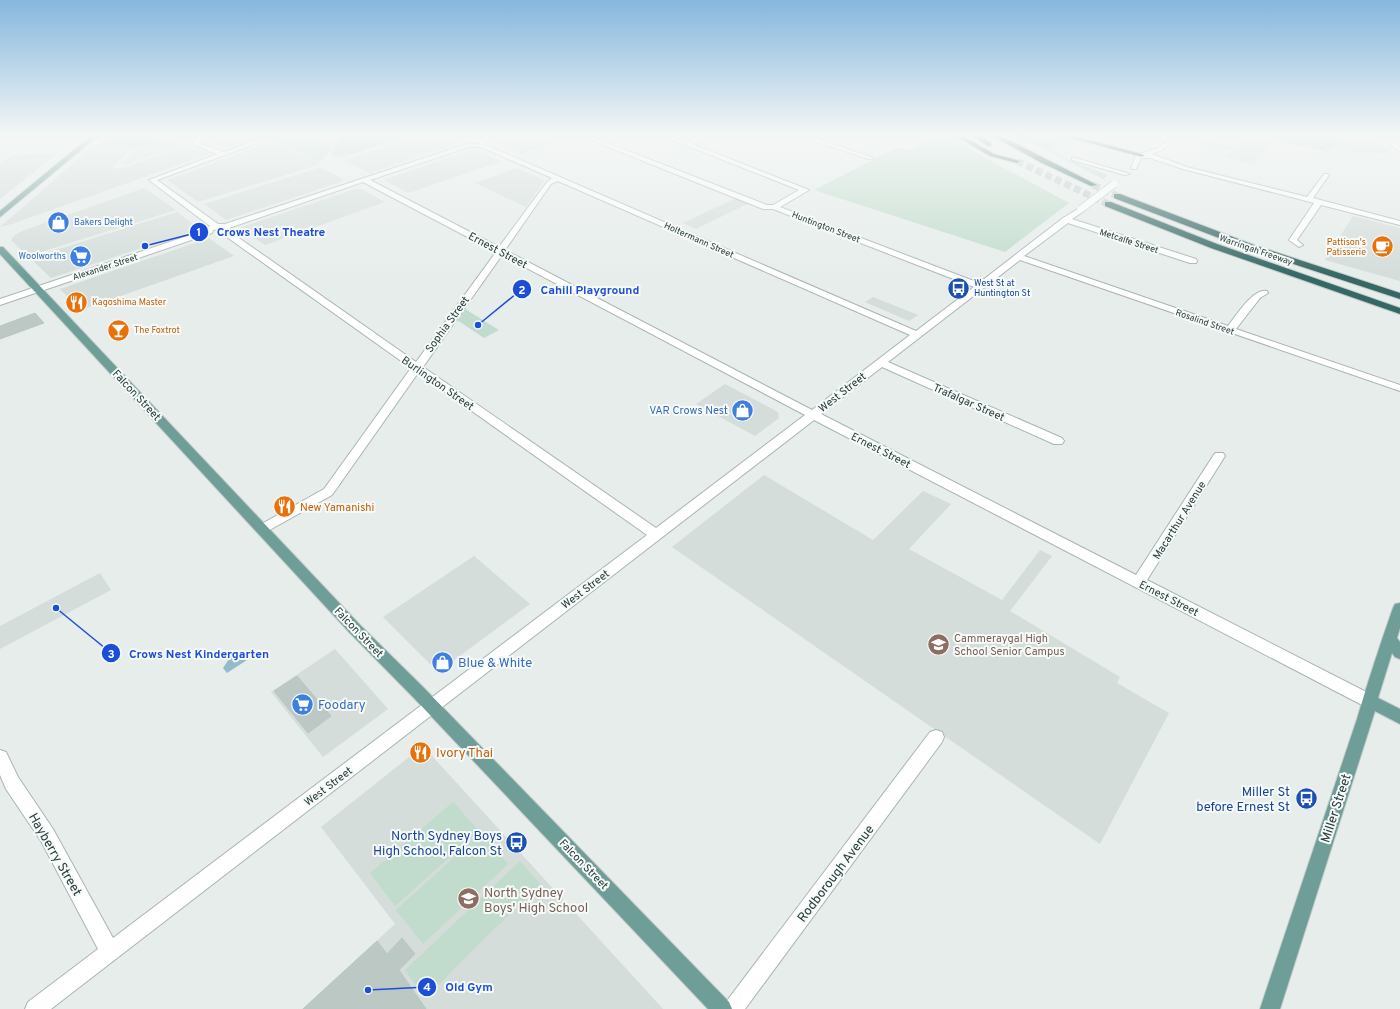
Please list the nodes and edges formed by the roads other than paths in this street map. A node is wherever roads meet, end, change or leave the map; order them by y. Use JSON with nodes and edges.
{"nodes":[{"id":1,"x":39,"y":182,"type":"edge"},
{"id":2,"x":154,"y":182,"type":"edge"},
{"id":3,"x":358,"y":182,"type":"edge"},
{"id":4,"x":368,"y":182,"type":"edge"},
{"id":5,"x":551,"y":182,"type":"edge"},
{"id":6,"x":567,"y":182,"type":"edge"},
{"id":7,"x":702,"y":182,"type":"edge"},
{"id":8,"x":785,"y":182,"type":"edge"},
{"id":9,"x":1116,"y":182,"type":"edge"},
{"id":10,"x":1239,"y":182,"type":"edge"},
{"id":11,"x":1321,"y":182,"type":"edge"},
{"id":12,"x":1308,"y":200,"type":"junction"},
{"id":13,"x":1319,"y":202,"type":"junction"},
{"id":14,"x":1108,"y":204,"type":"tunnel mouth"},
{"id":15,"x":774,"y":207,"type":"junction"},
{"id":16,"x":0,"y":215,"type":"edge"},
{"id":17,"x":1066,"y":220,"type":"junction"},
{"id":18,"x":1400,"y":223,"type":"edge"},
{"id":19,"x":218,"y":229,"type":"junction"},
{"id":20,"x":1299,"y":245,"type":"dead end"},
{"id":21,"x":500,"y":251,"type":"junction"},
{"id":22,"x":1,"y":252,"type":"edge"},
{"id":23,"x":1018,"y":257,"type":"junction"},
{"id":24,"x":1193,"y":261,"type":"dead end"},
{"id":25,"x":980,"y":286,"type":"junction"},
{"id":26,"x":1400,"y":287,"type":"edge"},
{"id":27,"x":38,"y":289,"type":"junction"},
{"id":28,"x":1264,"y":293,"type":"dead end"},
{"id":29,"x":1400,"y":296,"type":"edge"},
{"id":30,"x":0,"y":302,"type":"edge"},
{"id":31,"x":1400,"y":311,"type":"edge"},
{"id":32,"x":1230,"y":330,"type":"junction"},
{"id":33,"x":917,"y":335,"type":"junction"},
{"id":34,"x":880,"y":362,"type":"junction"},
{"id":35,"x":416,"y":367,"type":"junction"},
{"id":36,"x":1397,"y":387,"type":"edge"},
{"id":37,"x":813,"y":415,"type":"junction"},
{"id":38,"x":1058,"y":441,"type":"dead end"},
{"id":39,"x":1219,"y":456,"type":"dead end"},
{"id":40,"x":262,"y":529,"type":"junction"},
{"id":41,"x":656,"y":535,"type":"junction"},
{"id":42,"x":1138,"y":583,"type":"junction"},
{"id":43,"x":1400,"y":608,"type":"edge"},
{"id":44,"x":1389,"y":639,"type":"junction"},
{"id":45,"x":1400,"y":653,"type":"edge"},
{"id":46,"x":1370,"y":702,"type":"junction"},
{"id":47,"x":431,"y":707,"type":"junction"},
{"id":48,"x":1400,"y":717,"type":"edge"},
{"id":49,"x":936,"y":737,"type":"dead end"},
{"id":50,"x":0,"y":758,"type":"edge"},
{"id":51,"x":110,"y":952,"type":"junction"},
{"id":52,"x":35,"y":1009,"type":"edge"},
{"id":53,"x":722,"y":1009,"type":"edge"},
{"id":54,"x":734,"y":1009,"type":"edge"},
{"id":55,"x":1270,"y":1009,"type":"edge"}],
"edges":[{"from":1,"to":16,"type":"main road"},
{"from":2,"to":19,"type":"street","name":"Burlington Street"},
{"from":3,"to":19,"type":"street","name":"Alexander Street"},
{"from":4,"to":21,"type":"street","name":"Ernest Street"},
{"from":5,"to":21,"type":"street","name":"Sophia Street"},
{"from":6,"to":33,"type":"street","name":"Holtermann Street"},
{"from":7,"to":15,"type":"street","name":"Huntington Street"},
{"from":8,"to":15,"type":"street"},
{"from":9,"to":17,"type":"street","name":"West Street","bridge":true},
{"from":10,"to":12,"type":"street"},
{"from":11,"to":12,"type":"street"},
{"from":12,"to":13,"type":"street"},
{"from":13,"to":18,"type":"street"},
{"from":13,"to":20,"type":"street"},
{"from":14,"to":31,"type":"highway","name":"Warringah Freeway"},
{"from":15,"to":25,"type":"street","name":"Huntington Street"},
{"from":17,"to":23,"type":"street","name":"West Street"},
{"from":17,"to":24,"type":"street","name":"Metcalfe Street"},
{"from":19,"to":27,"type":"street","name":"Alexander Street"},
{"from":19,"to":35,"type":"street","name":"Burlington Street"},
{"from":21,"to":35,"type":"street","name":"Sophia Street"},
{"from":21,"to":37,"type":"street","name":"Ernest Street"},
{"from":22,"to":27,"type":"main road","name":"Falcon Street"},
{"from":23,"to":25,"type":"street","name":"West Street"},
{"from":23,"to":32,"type":"street","name":"Rosalind Street"},
{"from":25,"to":33,"type":"street","name":"West Street"},
{"from":26,"to":29,"type":"highway","name":"Warringah Freeway"},
{"from":27,"to":30,"type":"street","name":"Alexander Street"},
{"from":27,"to":40,"type":"main road","name":"Falcon Street"},
{"from":28,"to":32,"type":"street"},
{"from":32,"to":36,"type":"street","name":"Rosalind Street"},
{"from":33,"to":34,"type":"street","name":"West Street"},
{"from":34,"to":37,"type":"street","name":"West Street"},
{"from":34,"to":38,"type":"street","name":"Trafalgar Street"},
{"from":35,"to":40,"type":"street","name":"Sophia Street"},
{"from":35,"to":41,"type":"street","name":"Burlington Street"},
{"from":37,"to":41,"type":"street","name":"West Street"},
{"from":37,"to":42,"type":"street","name":"Ernest Street"},
{"from":39,"to":42,"type":"street","name":"Macarthur Avenue"},
{"from":40,"to":47,"type":"main road","name":"Falcon Street"},
{"from":41,"to":47,"type":"street","name":"West Street"},
{"from":42,"to":46,"type":"street","name":"Ernest Street"},
{"from":43,"to":44,"type":"main road","name":"Miller Street"},
{"from":44,"to":45,"type":"main road"},
{"from":44,"to":46,"type":"main road","name":"Miller Street"},
{"from":46,"to":48,"type":"main road","name":"Ernest Street"},
{"from":46,"to":55,"type":"main road","name":"Miller Street"},
{"from":47,"to":51,"type":"street","name":"West Street"},
{"from":47,"to":53,"type":"main road","name":"Falcon Street"},
{"from":49,"to":54,"type":"street","name":"Rodborough Avenue"},
{"from":50,"to":51,"type":"street","name":"Hayberry Street"},
{"from":51,"to":52,"type":"street","name":"West Street"}]}
